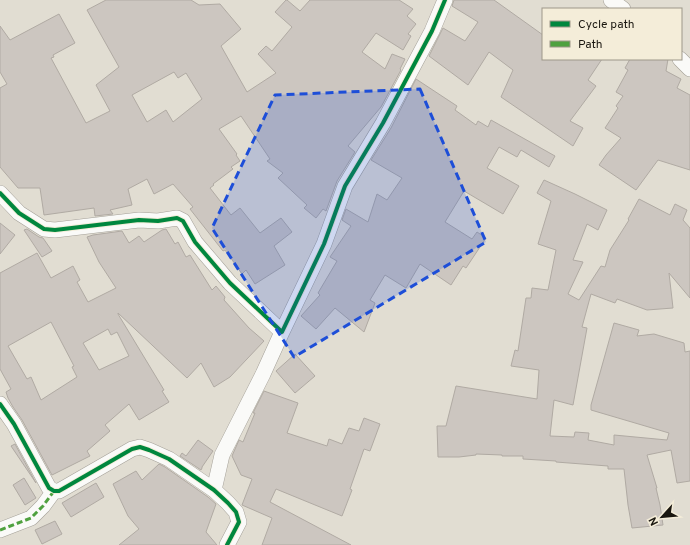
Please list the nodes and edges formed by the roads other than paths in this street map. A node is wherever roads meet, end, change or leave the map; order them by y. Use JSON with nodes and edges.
{"nodes":[{"id":1,"x":445,"y":0,"type":"edge"},
{"id":2,"x":611,"y":0,"type":"edge"},
{"id":3,"x":622,"y":8,"type":"edge"},
{"id":4,"x":681,"y":60,"type":"edge"},
{"id":5,"x":690,"y":69,"type":"edge"},
{"id":6,"x":0,"y":193,"type":"edge"},
{"id":7,"x":282,"y":332,"type":"junction"},
{"id":8,"x":0,"y":404,"type":"edge"},
{"id":9,"x":214,"y":490,"type":"junction"},
{"id":10,"x":54,"y":491,"type":"junction"},
{"id":11,"x":0,"y":530,"type":"edge"},
{"id":12,"x":227,"y":545,"type":"edge"}],
"edges":[{"from":1,"to":7,"type":"street"},
{"from":2,"to":3,"type":"street"},
{"from":4,"to":5,"type":"street"},
{"from":6,"to":7,"type":"street"},
{"from":7,"to":9,"type":"street"},
{"from":8,"to":10,"type":"street"},
{"from":9,"to":10,"type":"street"},
{"from":9,"to":12,"type":"street"},
{"from":10,"to":11,"type":"street"}]}
